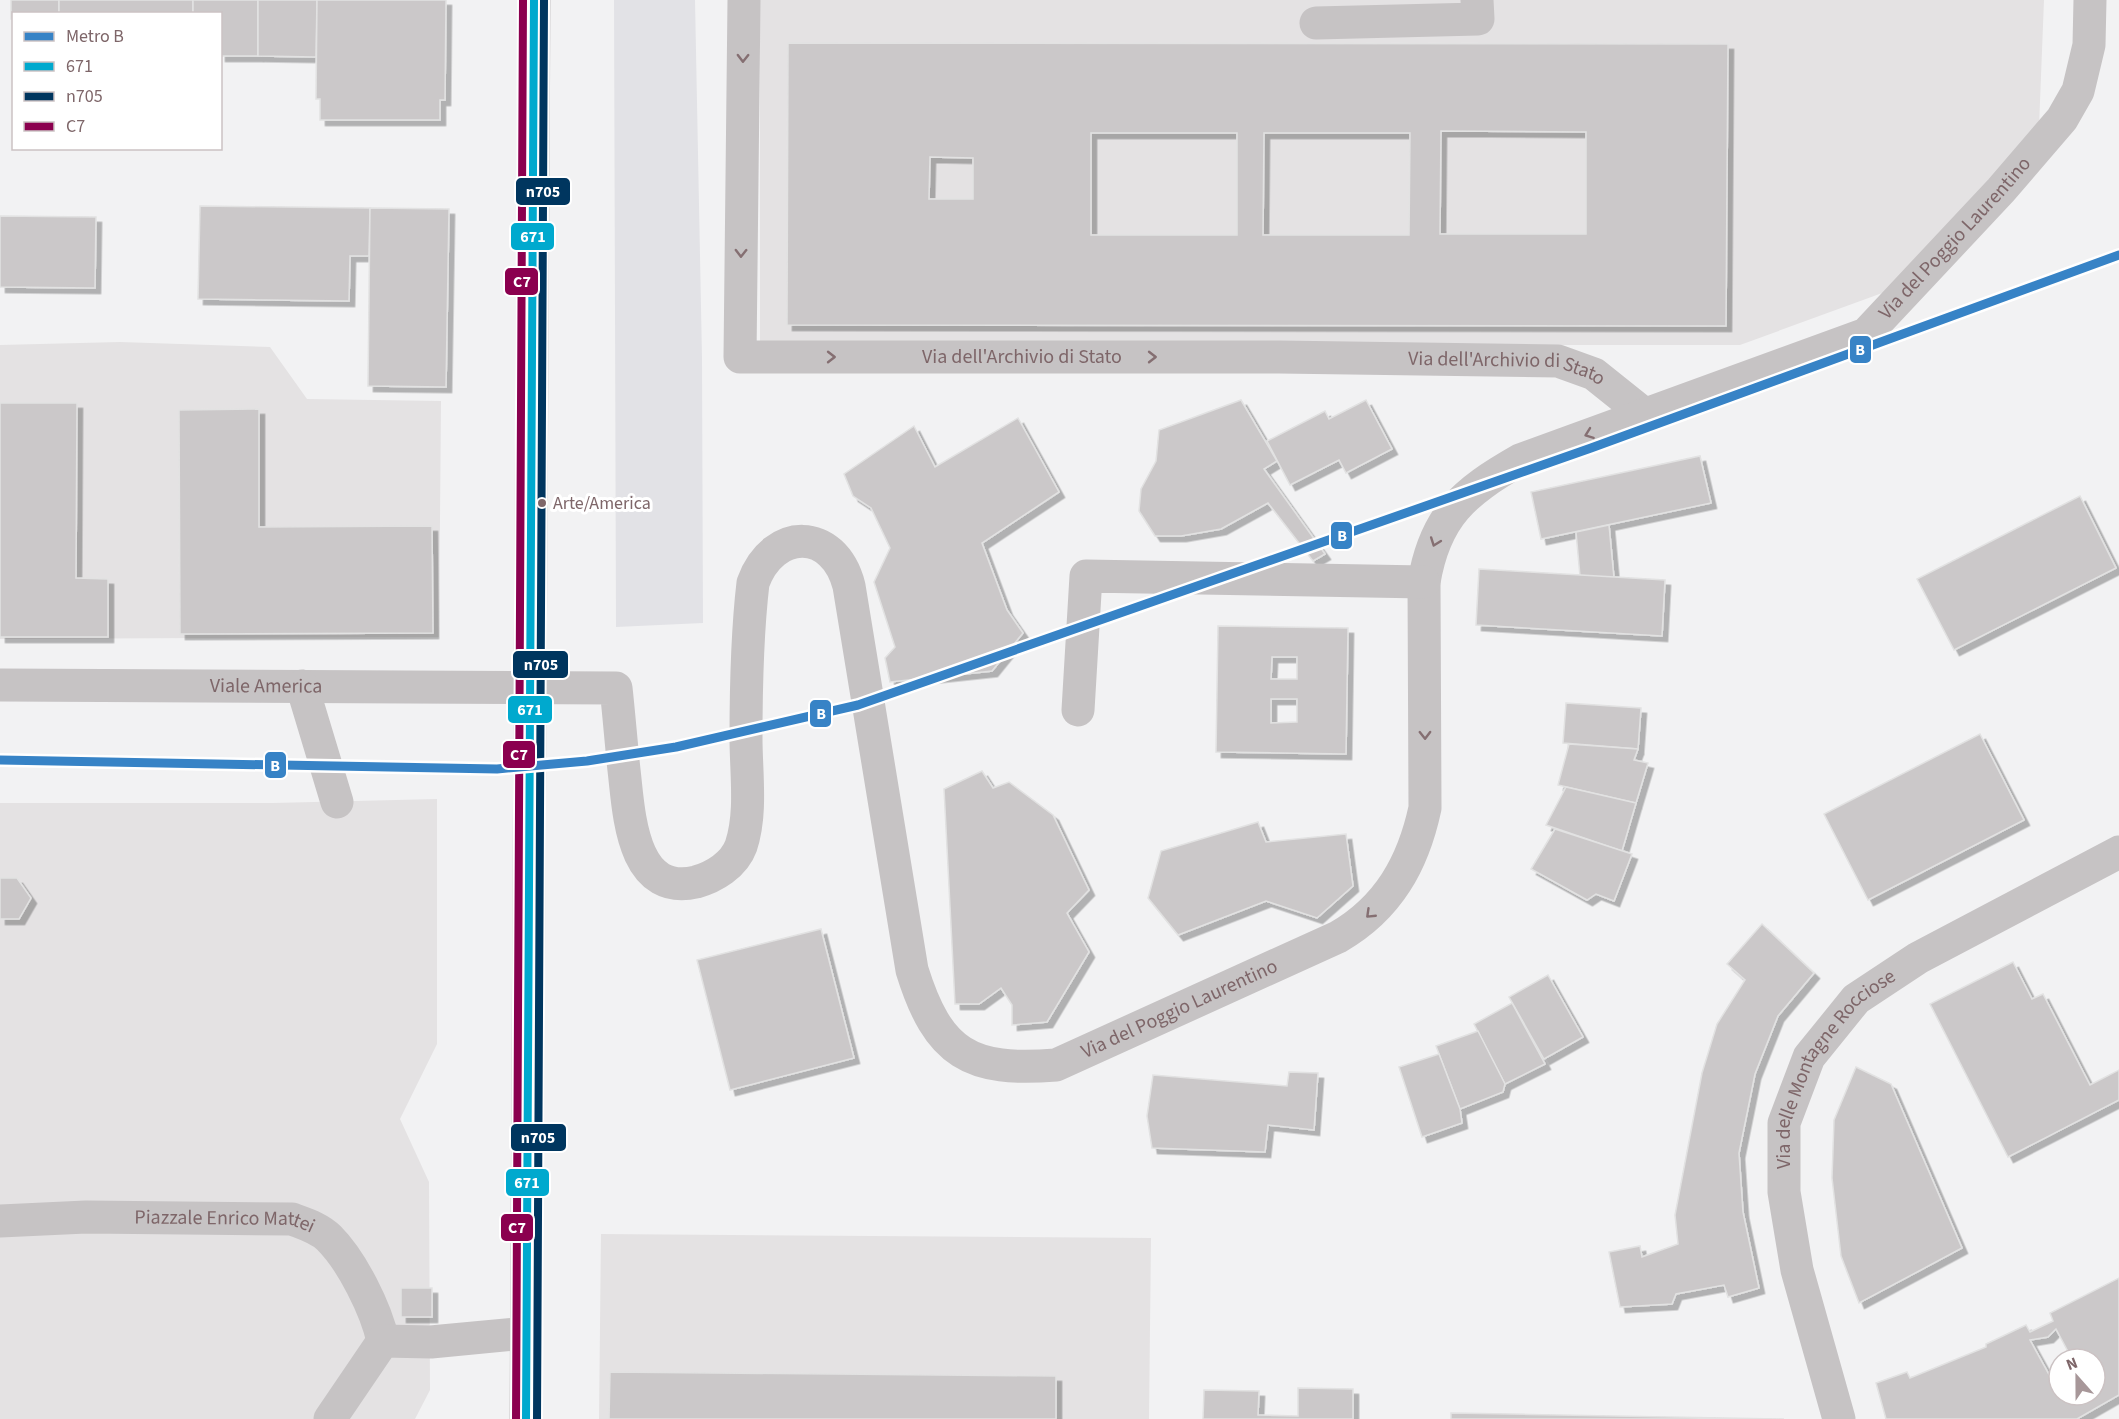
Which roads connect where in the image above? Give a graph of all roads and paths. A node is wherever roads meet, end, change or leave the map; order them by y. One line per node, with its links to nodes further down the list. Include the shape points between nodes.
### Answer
1 (534, 0): 10 (street)
2 (744, 0): 6 (street, Via dell'Archivio di Stato, one-way to 6, via 740,357 1558,361 1594,374)
3 (1477, 0): 5 (street, via 1478,19)
4 (2090, 0): 6 (street, Via del Poggio Laurentino, via 2089,45 2078,91 2062,119 1866,334)
5 (1316, 23)
6 (1644, 414): 7 (street, Via del Poggio Laurentino, one-way to 7, via 1520,460 1467,494 1441,525)
7 (1424, 582): 10 (street, Via del Poggio Laurentino, one-way to 10, via 1425,808 1418,841 1394,888 1370,915 1338,938 1056,1065 1017,1068 984,1064 958,1050 923,1005 912,970 849,586 841,563 824,546 794,541 767,556 753,582 746,691 746,825 740,849 728,866 708,879 684,884 665,879 649,870 637,850 630,824 616,688); 11 (street, via 1086,576)
8 (0, 685): 9 (street, Viale America)
9 (302, 686): 10 (street, Viale America); 12 (street)
10 (532, 688): 15 (street)
11 (1078, 710)
12 (337, 802)
13 (2119, 852): 19 (street, Via delle Montagne Rocciose, via 1918,958 1856,999 1809,1057 1784,1123 1784,1192 1797,1270)
14 (0, 1221): 16 (street, Piazzale Enrico Mattei, via 86,1217 292,1219 322,1232 345,1258 373,1309)
15 (526, 1333): 16 (street, via 431,1342); 18 (street)
16 (382, 1341): 17 (street)
17 (330, 1419)
18 (526, 1419)
19 (1839, 1419)

